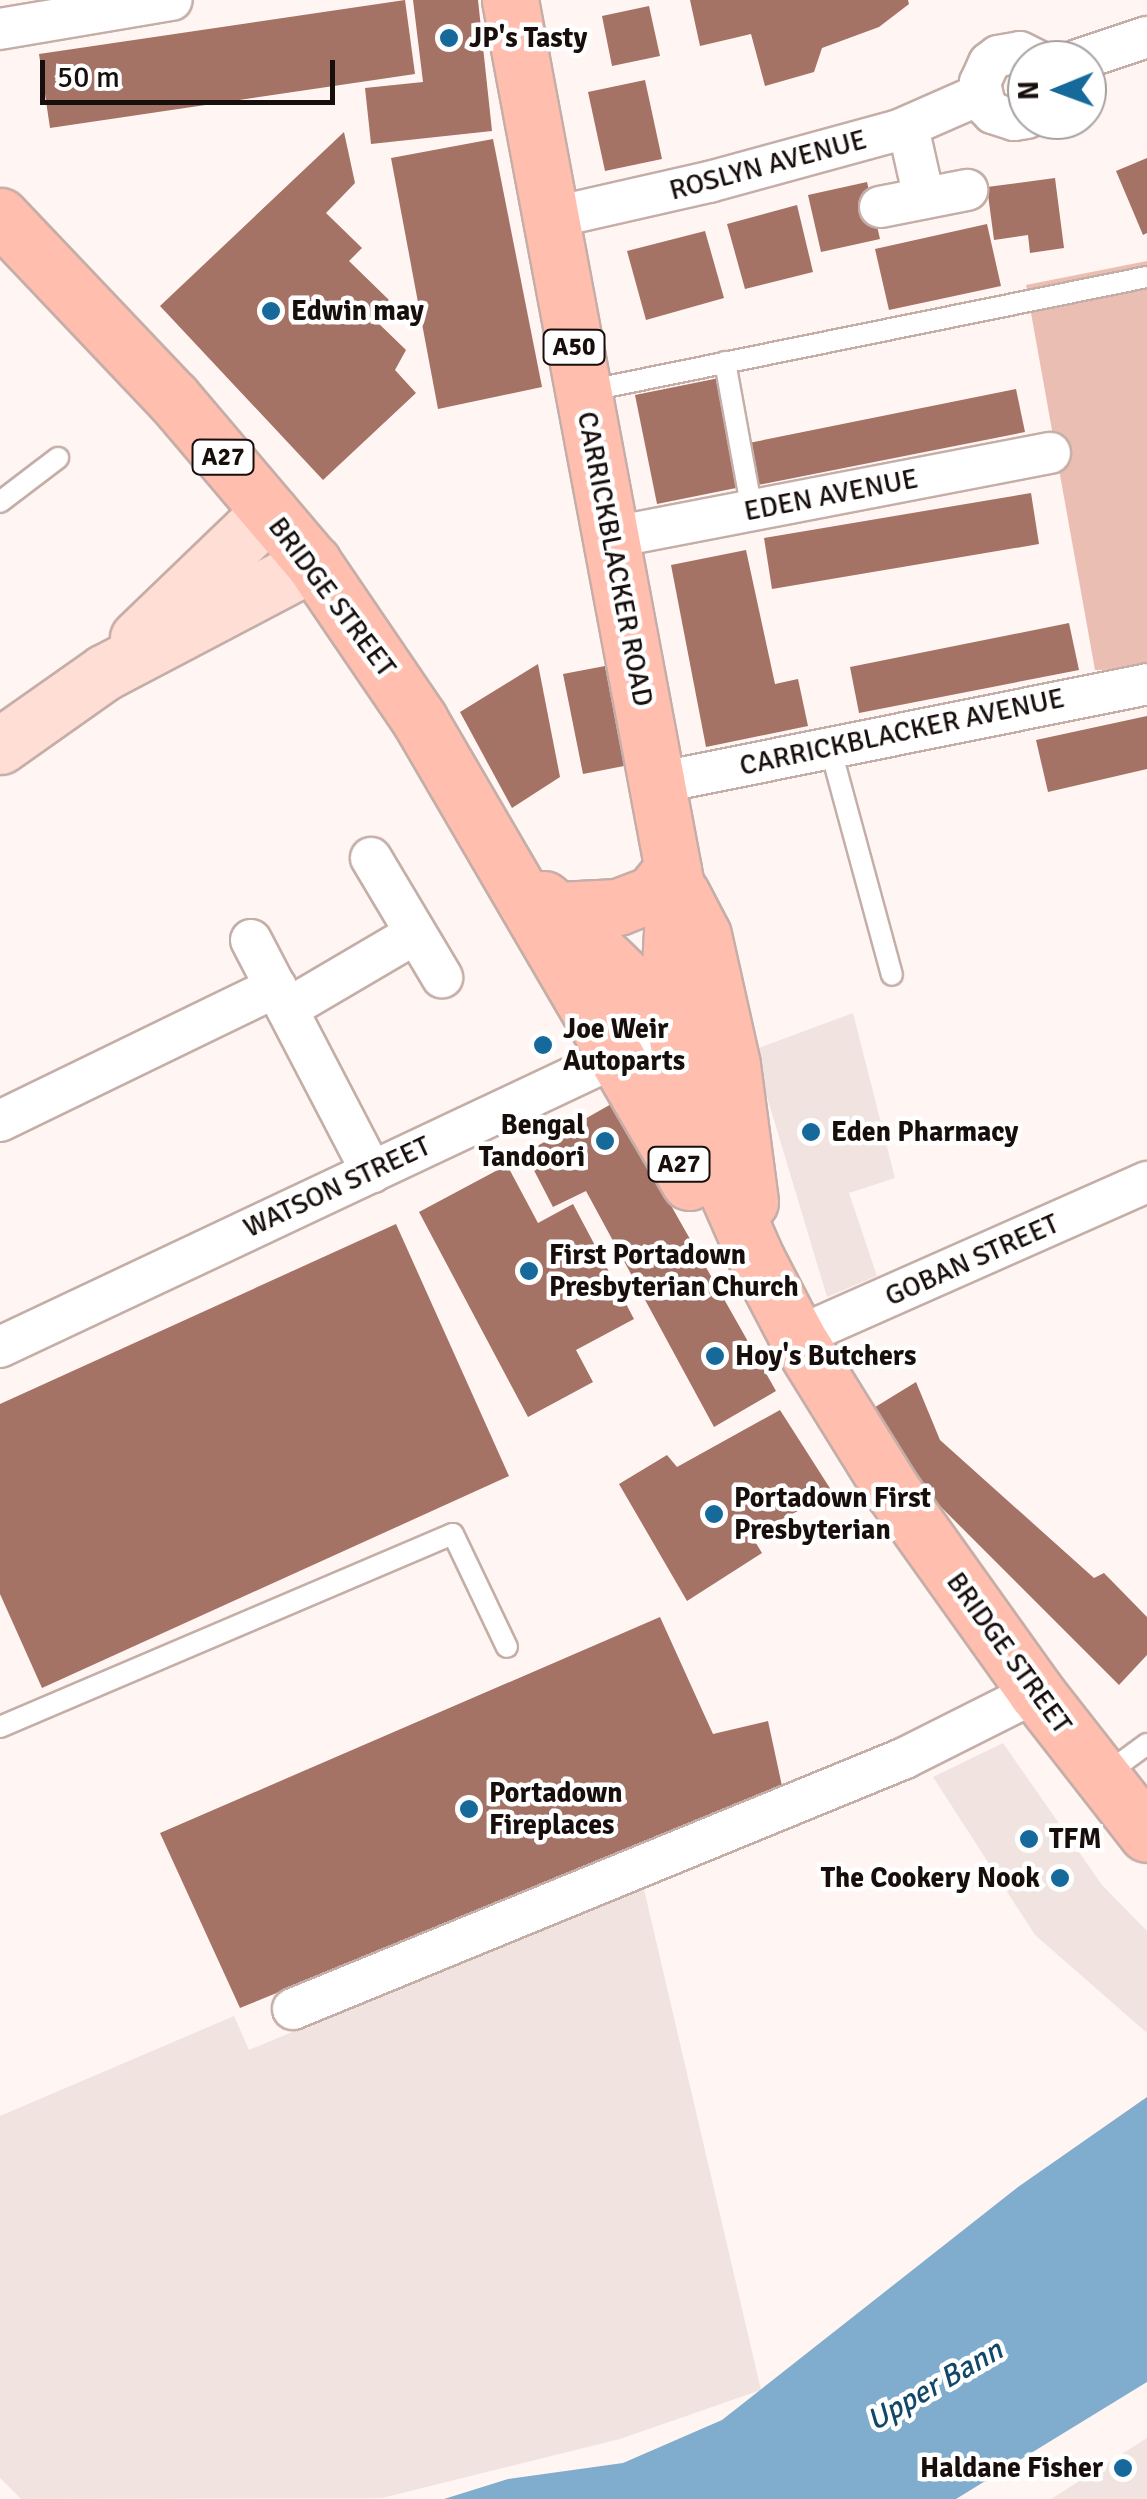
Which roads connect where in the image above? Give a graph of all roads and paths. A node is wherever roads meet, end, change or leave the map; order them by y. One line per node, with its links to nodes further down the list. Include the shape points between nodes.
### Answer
1 (172, 0): 3 (street)
2 (510, 0): 14 (main road, CARRICKBLACKER ROAD / A50)
3 (0, 29)
4 (1147, 36): 5 (street)
5 (1107, 50)
6 (1007, 54): 7 (street, via 983,72)
7 (981, 94): 8 (street); 9 (street, ROSLYN AVENUE)
8 (1007, 119)
9 (908, 127): 11 (street); 14 (street, ROSLYN AVENUE)
10 (967, 190): 11 (street)
11 (924, 198): 12 (street)
12 (880, 208)
13 (0, 216): 22 (main road, BRIDGE STREET / A27, via 173,398)
14 (550, 218): 17 (main road, CARRICKBLACKER ROAD / A50)
15 (1147, 277): 16 (lane)
16 (725, 362): 17 (lane); 21 (lane)
17 (582, 392): 23 (main road, CARRICKBLACKER ROAD / A50)
18 (1050, 453): 21 (street, EDEN AVENUE)
19 (58, 458): 20 (lane)
20 (0, 502)
21 (752, 510): 23 (street, EDEN AVENUE)
22 (268, 512): 24 (main road, BRIDGE STREET / A27); 25 (street)
23 (612, 537): 29 (main road, CARRICKBLACKER ROAD / A50)
24 (313, 563): 25 (street); 31 (main road, BRIDGE STREET / A27, via 419,719)
25 (104, 672): 27 (street)
26 (1147, 684): 28 (street, CARRICKBLACKER AVENUE)
27 (0, 746)
28 (830, 748): 29 (street, CARRICKBLACKER AVENUE); 36 (lane)
29 (658, 782): 32 (main road, CARRICKBLACKER ROAD / A50)
30 (371, 858): 34 (street)
31 (506, 871): 33 (main road, BRIDGE STREET / A27); 40 (main road, BRIDGE STREET / A27)
32 (674, 875): 33 (main road, via 652,894 618,907); 39 (main road, CARRICKBLACKER ROAD / A50, via 670,964); 41 (main road, CARRICKBLACKER ROAD / A50, via 702,936)
33 (558, 910): 39 (main road, BRIDGE STREET / A27)
34 (415, 934): 37 (street); 38 (street)
35 (251, 940): 38 (street)
36 (892, 975)
37 (442, 977)
38 (282, 998): 42 (street); 43 (street)
39 (676, 1030): 40 (street, WATSON STREET); 41 (main road, BRIDGE STREET / A27); 45 (main road, BRIDGE STREET / A27, via 690,1110)
40 (618, 1055): 43 (street, WATSON STREET); 45 (main road, BRIDGE STREET / A27, via 701,1202)
41 (732, 1065): 45 (main road, BRIDGE STREET / A27)
42 (0, 1120)
43 (372, 1172): 47 (street, WATSON STREET)
44 (1147, 1182): 46 (street, GOBAN STREET)
45 (757, 1260): 46 (main road, BRIDGE STREET / A27)
46 (797, 1337): 49 (main road, BRIDGE STREET / A27, via 892,1490)
47 (0, 1347)
48 (507, 1647): 50 (lane, via 453,1534)
49 (1036, 1692): 52 (main road, BRIDGE STREET / A27); 54 (street, via 888,1765)
50 (0, 1728)
51 (1147, 1744): 52 (lane)
52 (1101, 1778): 53 (main road, BRIDGE STREET / A27)
53 (1147, 1834)
54 (293, 2010)

